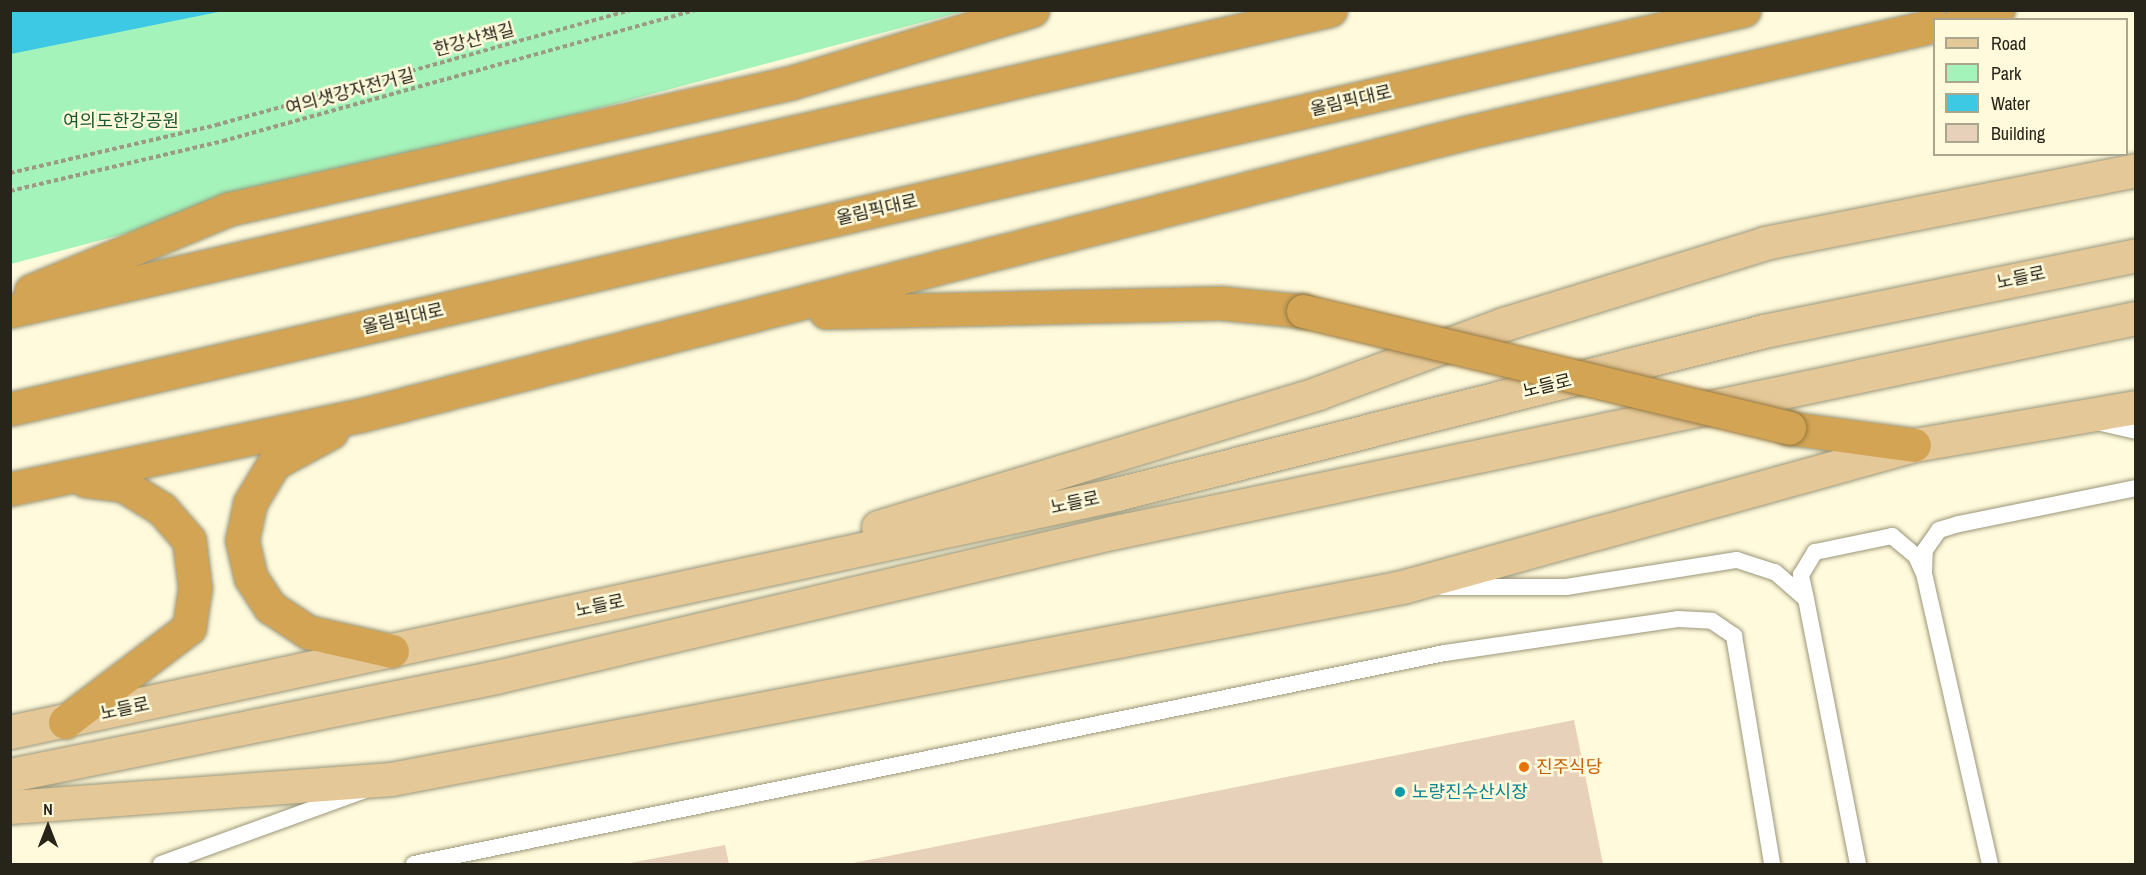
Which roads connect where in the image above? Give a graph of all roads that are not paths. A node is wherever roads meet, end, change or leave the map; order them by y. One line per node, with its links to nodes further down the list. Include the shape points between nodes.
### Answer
1 (1032, 10): 11 (highway, via 790,83 229,209)
2 (1330, 10): 12 (highway)
3 (1744, 10): 16 (highway, 올림픽대로)
4 (1998, 10): 5 (highway)
5 (1968, 18)
6 (1933, 26): 13 (highway, via 1465,133)
7 (2122, 156): 9 (main road)
8 (2136, 170): 9 (main road)
9 (2067, 183): 25 (main road, via 1765,243 1504,324 1318,393)
10 (2136, 255): 25 (main road, 노들로, via 1764,331 1117,494)
11 (10, 299)
12 (10, 311)
13 (770, 314): 17 (highway); 20 (highway, bridge, via 1221,303 1303,311 1789,428)
14 (2136, 318): 31 (main road, 노들로, via 1111,533 496,677)
15 (2136, 407): 18 (main road)
16 (10, 409)
17 (362, 415): 21 (highway); 28 (highway, via 274,463 250,503 242,540 251,578 270,607 308,633)
18 (2073, 417): 19 (lane); 20 (main road)
19 (2136, 431)
20 (1914, 445): 26 (main road)
21 (66, 478): 23 (highway); 29 (highway, via 123,485 162,509 189,540 195,588 189,628)
22 (2136, 488): 24 (lane, via 1939,530 1925,550)
23 (10, 489)
24 (1924, 573): 27 (lane, via 1916,556 1892,536 1815,552 1801,575); 38 (lane)
25 (687, 587): 28 (main road, 노들로)
26 (1402, 587): 27 (lane, via 1566,587 1737,560 1775,572); 32 (main road)
27 (1806, 599): 37 (lane)
28 (392, 651): 29 (main road, 노들로)
29 (65, 722): 30 (main road, 노들로)
30 (10, 732)
31 (10, 775)
32 (391, 779): 33 (main road); 34 (lane)
33 (10, 807)
34 (161, 864)
35 (414, 864): 36 (lane, via 1445,654 1678,619 1712,621 1734,636)
36 (1772, 864)
37 (1858, 864)
38 (1990, 864)

